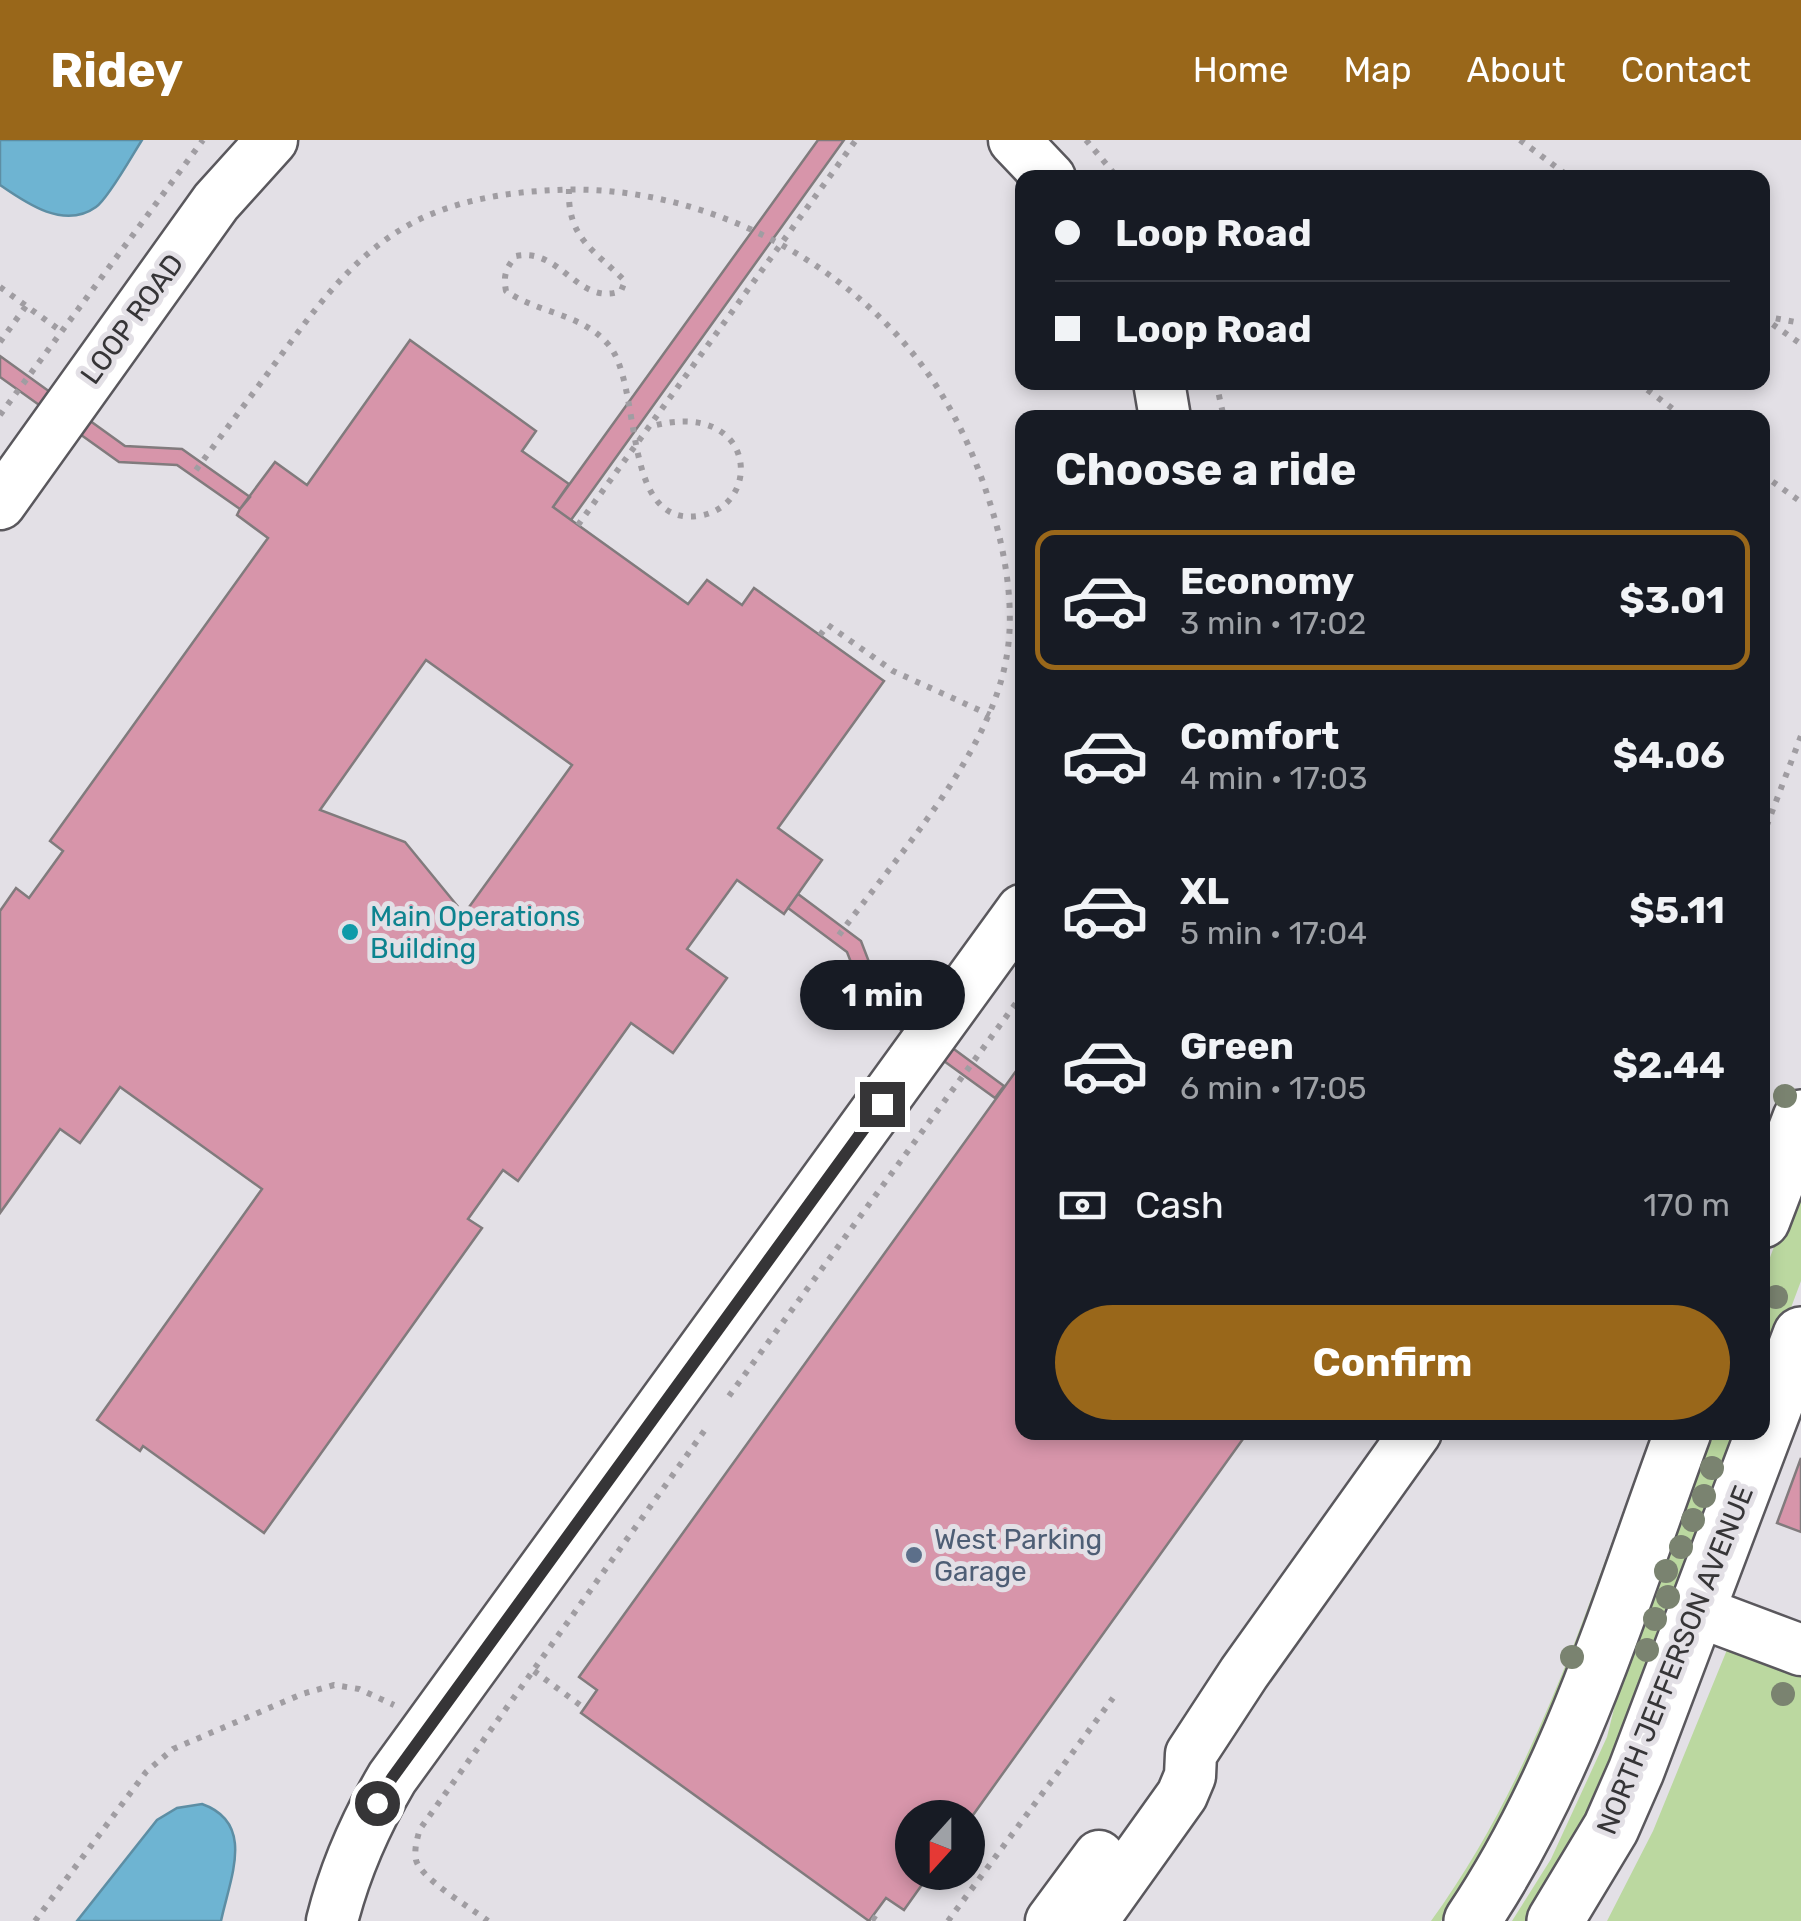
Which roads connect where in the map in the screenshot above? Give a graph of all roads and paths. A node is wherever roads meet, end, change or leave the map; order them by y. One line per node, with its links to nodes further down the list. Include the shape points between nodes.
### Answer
1 (203, 140): 17 (path)
2 (272, 140): 28 (lane, LOOP ROAD, via 216,202)
3 (856, 140): 11 (path)
4 (1014, 140): 7 (lane)
5 (1086, 140): 8 (path)
6 (1520, 140): 9 (path)
7 (1042, 170)
8 (1111, 170)
9 (1561, 170)
10 (568, 189): 11 (path, via 648,196 733,222); 24 (path, via 574,227 624,281 621,291 589,288 530,253 507,266 506,291 568,316 608,343 620,363); 25 (path, via 457,204 378,244 346,271)
11 (780, 245): 23 (path); 31 (path, via 836,282 899,339 967,440 996,520 1009,612 1007,658)
12 (0, 287): 13 (path)
13 (26, 306): 17 (path); 18 (path)
14 (1770, 317): 16 (path)
15 (1770, 322): 19 (path)
16 (1801, 323)
17 (61, 331): 22 (path)
18 (0, 342)
19 (1801, 344)
20 (1647, 390): 21 (path)
21 (1674, 410)
22 (0, 416)
23 (650, 427): 24 (path); 24 (path, via 697,420 720,428 741,461 740,484 726,504 693,517 672,512 646,484)
24 (636, 445): 29 (path)
25 (196, 470)
26 (1770, 480): 27 (path)
27 (1801, 502)
28 (0, 504)
29 (578, 526)
30 (820, 635): 31 (path, via 828,625 893,672)
31 (990, 715): 34 (path, via 974,750)
32 (1801, 736): 33 (path)
33 (1770, 817)
34 (838, 935)
35 (1014, 938): 54 (lane, via 392,1778 362,1828)
36 (1015, 1005): 40 (path)
37 (1801, 1118): 38 (main road)
38 (1770, 1199)
39 (1795, 1367): 42 (main road, NORTH JEFFERSON AVENUE)
40 (729, 1396)
41 (706, 1427): 48 (path)
42 (1770, 1430)
43 (1410, 1440): 52 (lane)
44 (1680, 1440): 59 (main road, via 1577,1723 1525,1834)
45 (1766, 1440): 46 (main road, NORTH JEFFERSON AVENUE)
46 (1698, 1611): 47 (lane); 60 (main road, NORTH JEFFERSON AVENUE, via 1610,1828)
47 (1801, 1650)
48 (534, 1670): 50 (path); 55 (path, via 420,1829 415,1846 417,1864 430,1879)
49 (1112, 1698): 56 (path)
50 (584, 1708)
51 (408, 1713): 53 (path, via 359,1689 334,1685 173,1749 146,1772)
52 (1191, 1754): 57 (lane, via 1167,1764); 58 (lane, via 1182,1795)
53 (34, 1921)
54 (332, 1921)
55 (488, 1921)
56 (948, 1921)
57 (1051, 1921)
58 (1092, 1921)
59 (1472, 1921)
60 (1555, 1921)

